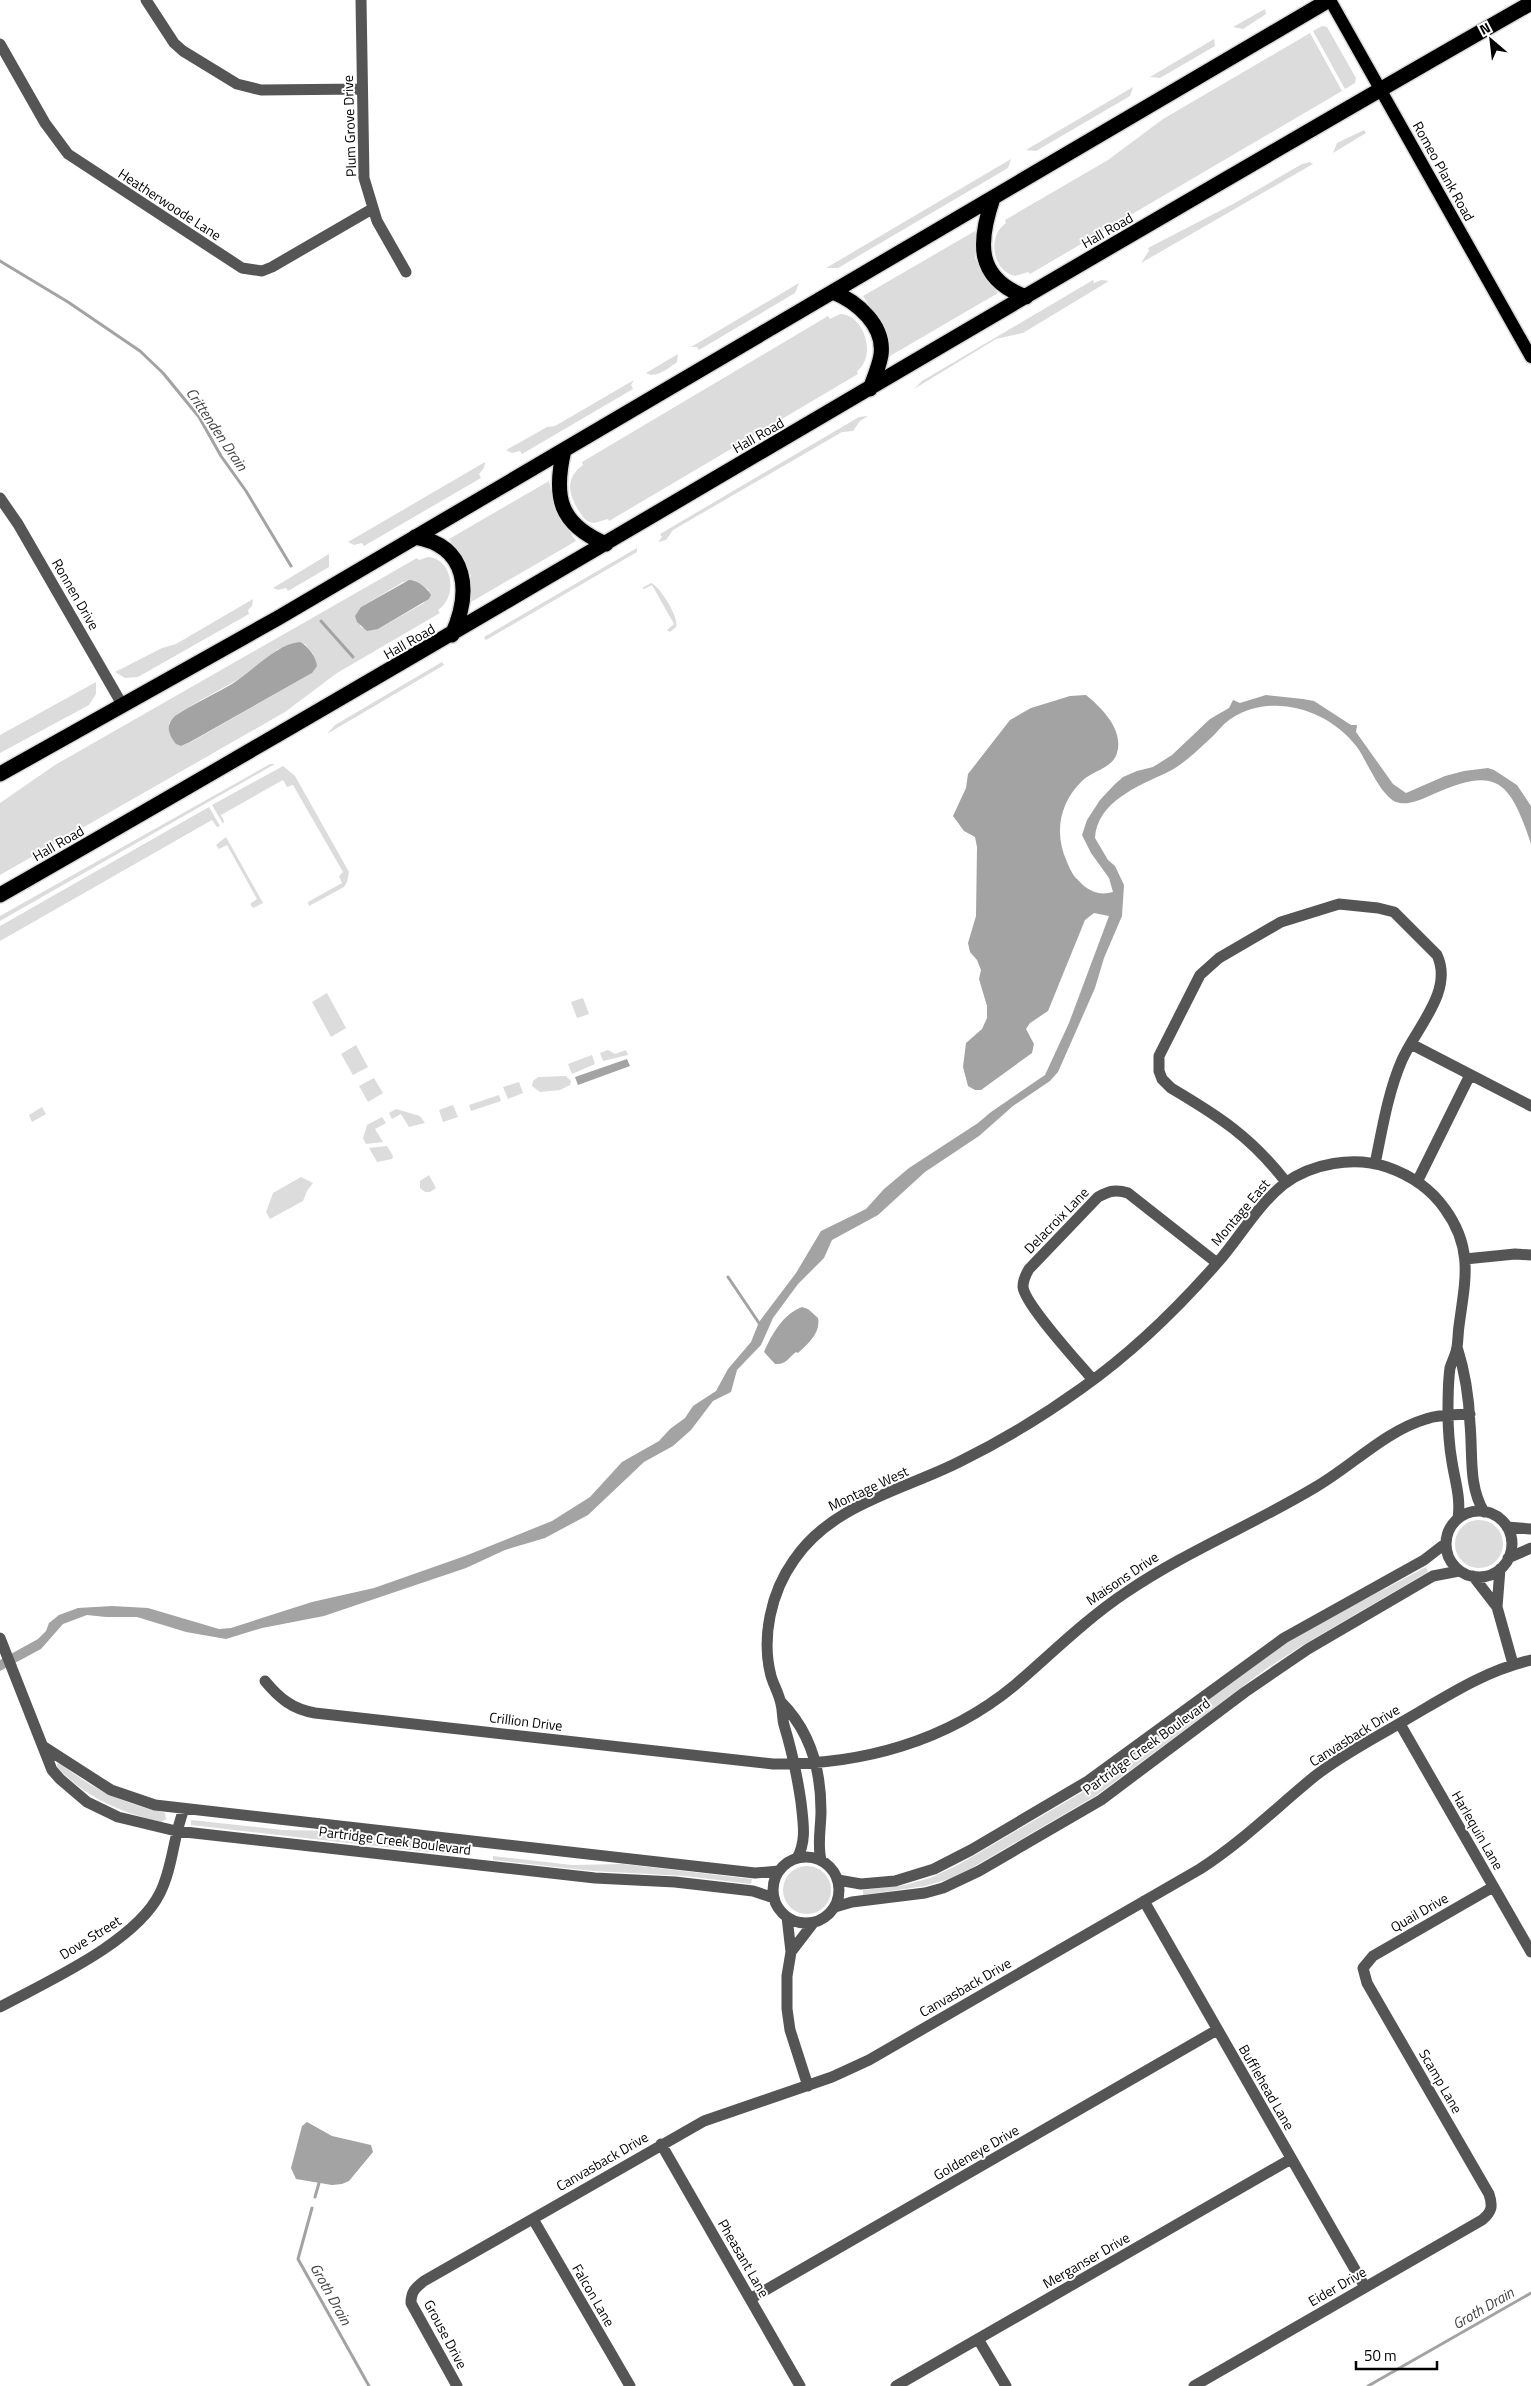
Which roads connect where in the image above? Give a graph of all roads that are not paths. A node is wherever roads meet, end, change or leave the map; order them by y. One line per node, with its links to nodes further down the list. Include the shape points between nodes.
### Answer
1 (146, 0): 6 (street, via 174,43 237,84 261,90)
2 (361, 0): 6 (street, Plum Grove Drive)
3 (1329, 0): 7 (main road, Romeo Plank Road); 8 (highway)
4 (1531, 3): 7 (highway, Hall Road)
5 (0, 44): 9 (street, Heatherwoode Lane, via 68,154 242,268 272,268)
6 (362, 89): 9 (street, Plum Grove Drive, via 363,165)
7 (1380, 89): 12 (highway, Hall Road); 13 (main road, Romeo Plank Road)
8 (993, 198): 11 (highway); 12 (highway, via 983,231 984,256 1001,284)
9 (372, 209): 10 (street, Plum Grove Drive)
10 (406, 272)
11 (833, 292): 14 (highway, via 862,309 879,336 881,355); 15 (highway)
12 (1026, 297): 14 (highway, Hall Road)
13 (1531, 357)
14 (870, 388): 19 (highway, Hall Road)
15 (564, 450): 18 (highway); 19 (highway, via 558,479 561,502 575,526)
16 (0, 498): 17 (street, Ronnen Drive)
17 (5, 516): 21 (street, Ronnen Drive)
18 (415, 537): 20 (highway, via 428,539 445,549 462,575 462,609); 21 (highway)
19 (606, 544): 20 (highway, Hall Road)
20 (452, 634): 23 (highway, Hall Road)
21 (123, 706): 22 (highway)
22 (0, 774)
23 (0, 895)
24 (1411, 1044): 25 (street); 27 (street, via 1402,1060); 28 (street, via 1438,993 1443,974 1437,955 1394,912 1339,904 1281,922 1219,958 1200,975 1158,1056 1159,1072 1171,1088 1239,1131 1271,1162)
25 (1470, 1075): 26 (street); 29 (street)
26 (1531, 1106)
27 (1375, 1164): 28 (street, Montage East, via 1332,1164); 29 (street, Montage East)
28 (1286, 1182): 32 (street, Montage East, via 1262,1205)
29 (1417, 1182): 31 (street, Montage East, via 1449,1214)
30 (1531, 1255): 31 (street)
31 (1465, 1259): 33 (street, Montage East, via 1466,1282)
32 (1217, 1263): 34 (street, Montage East, via 1155,1328); 34 (street, Delacroix Lane, via 1128,1192 1118,1190 1098,1197 1029,1269 1023,1287 1031,1304)
33 (1457, 1347): 35 (street, Montage East); 36 (street, Montage East, via 1450,1369)
34 (1093, 1380): 52 (street, Montage West, via 1015,1432 938,1472 844,1513 810,1539 786,1573 769,1622 770,1674)
35 (1470, 1414): 36 (street, Maisons Drive); 37 (street, Montage East, via 1473,1484)
36 (1448, 1415): 38 (street, Montage East, via 1451,1456 1460,1501); 56 (street, Maisons Drive, via 1406,1427 1315,1488 1164,1567 1075,1630 1014,1685 965,1719 934,1735 891,1750)
37 (1484, 1512): 38 (street, via 1470,1512); 39 (street, via 1497,1517)
38 (1458, 1518): 41 (street, via 1449,1529)
39 (1507, 1527): 40 (street); 43 (street, via 1511,1539)
40 (1531, 1529)
41 (1446, 1543): 45 (street, via 1449,1558); 62 (street, Partridge Creek Boulevard, via 1424,1560 1284,1638 1088,1781 965,1854 934,1869 895,1881 861,1884)
42 (1531, 1548): 43 (street)
43 (1508, 1558): 44 (street)
44 (1500, 1569): 46 (street, via 1488,1575); 47 (street)
45 (1459, 1571): 46 (street); 66 (street, Partridge Creek Boulevard, via 1433,1576 1302,1653 1101,1800 973,1874 925,1893)
46 (1473, 1576): 47 (street)
47 (1497, 1607): 50 (street)
48 (1, 1640): 54 (street, Partridge Creek Boulevard)
49 (1531, 1660): 50 (street, Canvasback Drive)
50 (1513, 1664): 53 (street, Canvasback Drive, via 1482,1676)
51 (264, 1681): 55 (street, Crillion Drive, via 288,1703 315,1713)
52 (781, 1702): 55 (street, Montage West, via 783,1722); 56 (street, Montage West, via 805,1732)
53 (1400, 1724): 63 (street, Harlequin Lane); 65 (street, Canvasback Drive, via 1328,1767 1217,1859)
54 (44, 1747): 57 (street, Partridge Creek Boulevard, via 111,1790 140,1801); 58 (street, Partridge Creek Boulevard, via 52,1770 87,1802 118,1817)
55 (796, 1764): 56 (street, Maisons Drive); 59 (street, Montage West, via 804,1829)
56 (815, 1764): 60 (street, Montage West, via 820,1794)
57 (184, 1809): 58 (street, Dove Street); 61 (street, Partridge Creek Boulevard, via 754,1873)
58 (176, 1831): 64 (street, Partridge Creek Boulevard, via 595,1878 675,1882 743,1890); 72 (street, Dove Street, via 165,1883 153,1906 137,1924 108,1947)
59 (797, 1858): 60 (street); 61 (street)
60 (821, 1860): 62 (street, via 832,1868)
61 (779, 1871): 64 (street, via 774,1884)
62 (838, 1880): 66 (street, via 840,1889)
63 (1493, 1887): 70 (street, Harlequin Lane); 71 (street, Quail Drive, via 1373,1956)
64 (774, 1898): 67 (street)
65 (1144, 1901): 73 (street, Bufflehead Lane); 74 (street, Canvasback Drive, via 869,2060)
66 (835, 1907): 68 (street)
67 (787, 1917): 68 (street, via 800,1923); 69 (street)
68 (814, 1922): 69 (street)
69 (791, 1952): 74 (street, via 787,2010)
70 (1531, 1952)
71 (1363, 1968): 77 (street, Scamp Lane, via 1367,1983 1489,2194)
72 (0, 2007)
73 (1218, 2030): 76 (street, Bufflehead Lane); 81 (street, Goldeneye Drive)
74 (808, 2086): 75 (street, Canvasback Drive, via 722,2114)
75 (661, 2144): 78 (street, Canvasback Drive); 81 (street, Pheasant Lane)
76 (1291, 2159): 79 (street, Bufflehead Lane); 82 (street, Merganser Drive)
77 (1492, 2209): 79 (street, Eider Drive, via 1482,2220)
78 (533, 2219): 80 (street, Canvasback Drive, via 424,2281); 84 (street, Falcon Lane)
79 (1365, 2287): 88 (street, Eider Drive)
80 (411, 2295): 83 (street, Grouse Drive, via 414,2312)
81 (750, 2299): 85 (street, Pheasant Lane)
82 (978, 2339): 86 (street, Merganser Drive); 87 (street)
83 (457, 2386)
84 (630, 2386)
85 (800, 2386)
86 (896, 2386)
87 (1006, 2386)
88 (1194, 2386)

